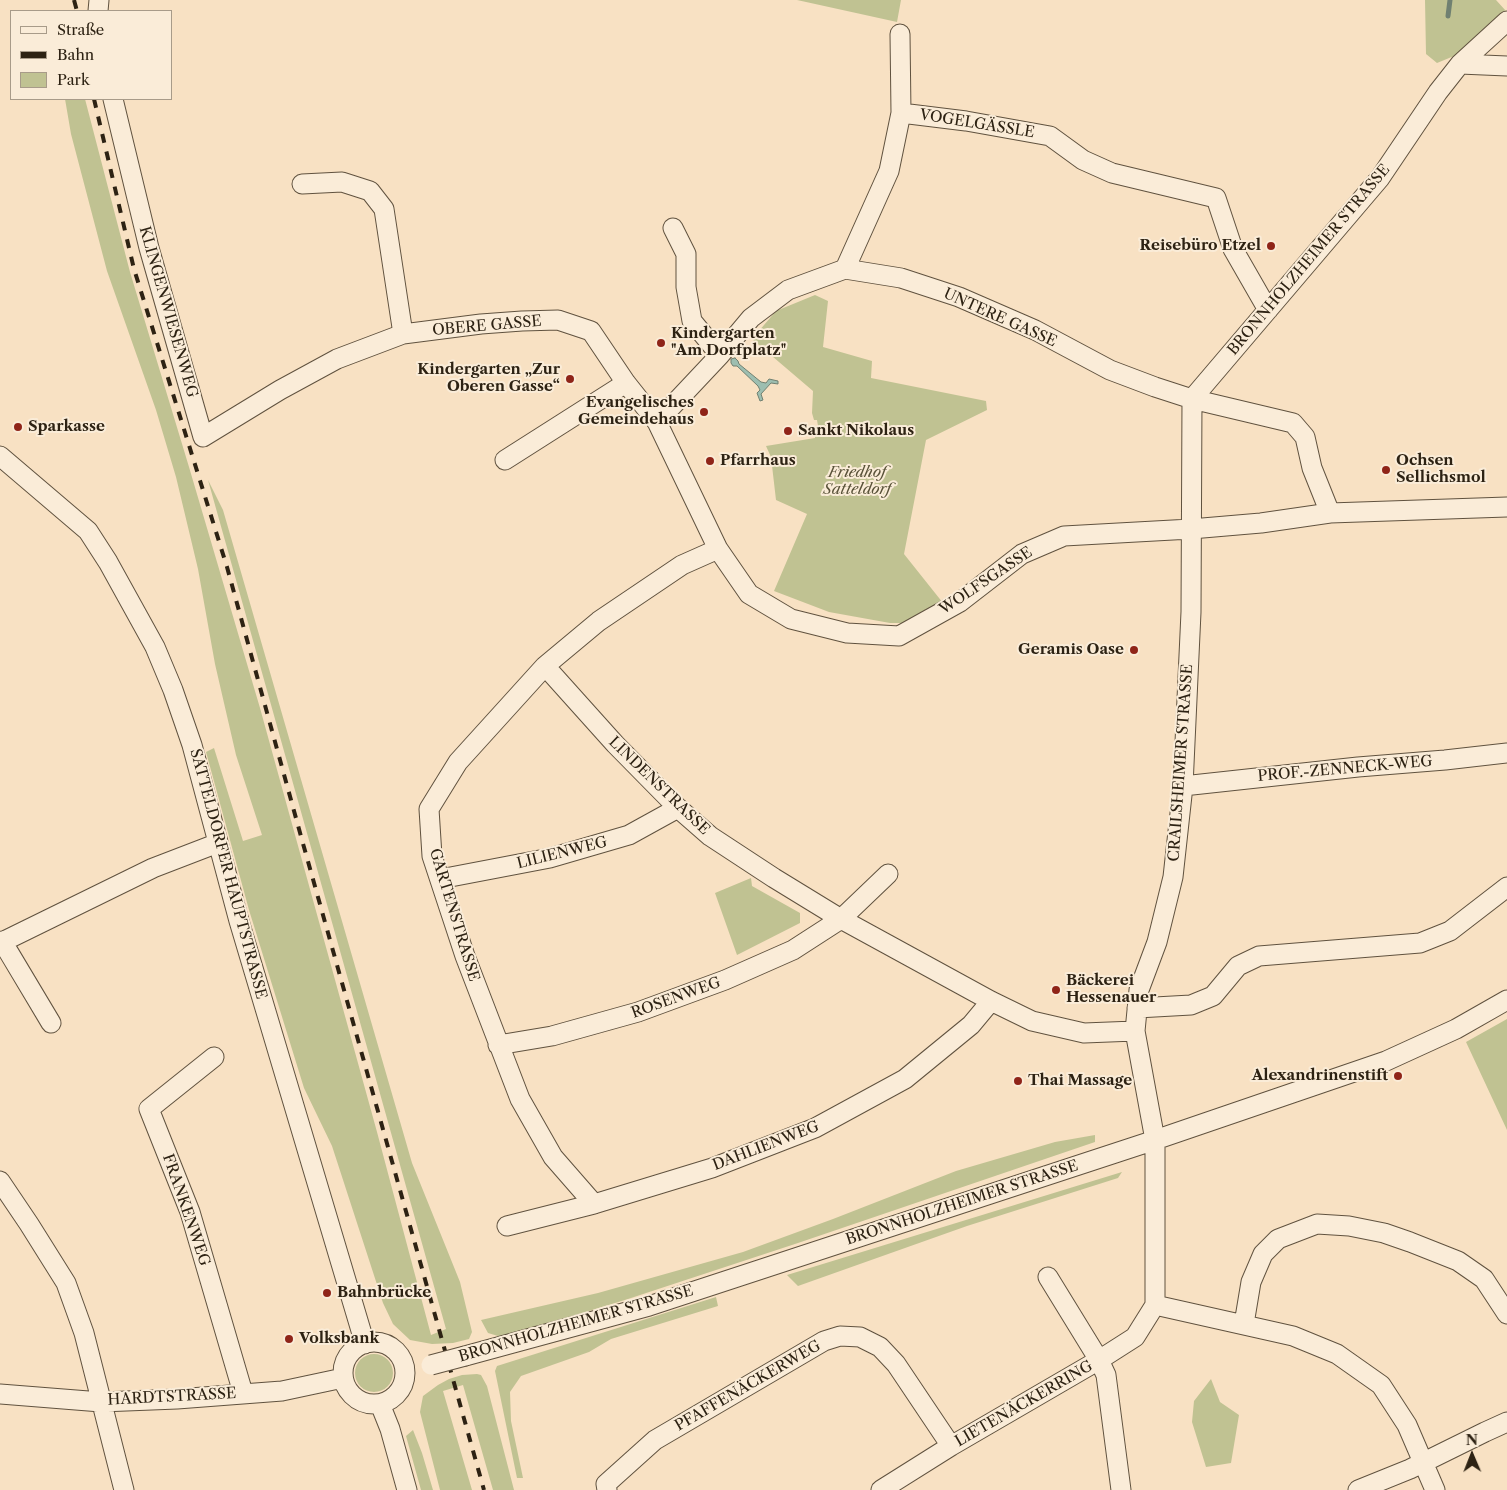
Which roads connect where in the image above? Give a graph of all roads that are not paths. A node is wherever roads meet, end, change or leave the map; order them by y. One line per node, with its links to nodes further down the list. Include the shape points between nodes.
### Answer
1 (1507, 21): 3 (street, BRONNHOLZHEIMER STRASSE)
2 (900, 34): 6 (street)
3 (1460, 64): 4 (street); 10 (street, BRONNHOLZHEIMER STRASSE, via 1380,178)
4 (1507, 66)
5 (113, 100): 14 (street, KLINGENWIESENWEG, via 149,248 203,437)
6 (901, 112): 9 (street, via 889,171); 10 (street, VOGELGÄSSLE, via 1050,136 1083,160 1112,173 1216,198 1233,249)
7 (302, 184): 11 (street, via 342,182 370,191 384,209)
8 (673, 228): 12 (street, via 686,254 686,287 692,321)
9 (844, 269): 12 (street, UNTERE GASSE, via 788,290 751,318); 15 (street, UNTERE GASSE, via 901,278 959,297 1035,330 1110,370)
10 (1268, 310): 15 (street, BRONNHOLZHEIMER STRASSE)
11 (403, 334): 13 (street, OBERE GASSE, via 480,324 558,320 591,331); 14 (street, OBERE GASSE, via 337,359)
12 (720, 355): 16 (street, UNTERE GASSE)
13 (626, 383): 16 (street, OBERE GASSE); 18 (street)
14 (280, 390)
15 (1192, 399): 20 (street, UNTERE GASSE, via 1293,423 1304,437); 21 (street)
16 (657, 422): 22 (street, WOLFSGASSE)
17 (0, 456): 27 (street, SATTELDORFER HAUPTSTRASSE, via 88,531 108,562 154,647 173,690 192,744)
18 (505, 460)
19 (1507, 507): 20 (street, WOLFSGASSE)
20 (1330, 513): 21 (street, WOLFSGASSE)
21 (1191, 529): 22 (street, WOLFSGASSE, via 1064,536 1022,554 960,602 899,636 847,633 791,618 749,594); 25 (street, CRAILSHEIMER STRASSE, via 1191,612)
22 (718, 549): 23 (street, GARTENSTRASSE, via 682,566 599,621)
23 (545, 666): 26 (street, LINDENSTRASSE, via 614,744); 29 (street, GARTENSTRASSE, via 458,762 429,809 432,856)
24 (1507, 753): 25 (street, PROF.-ZENNECK-WEG)
25 (1183, 786): 35 (street, CRAILSHEIMER STRASSE, via 1173,877 1157,942 1139,990)
26 (678, 808): 29 (street, LILIENWEG, via 630,835 550,858); 31 (street, LINDENSTRASSE, via 710,836)
27 (218, 843): 32 (street, via 153,868); 48 (street, SATTELDORFER HAUPTSTRASSE)
28 (888, 874): 31 (street)
29 (440, 879): 38 (street, GARTENSTRASSE)
30 (1507, 887): 35 (street, via 1450,931 1420,942 1259,956 1238,966 1213,996 1191,1005)
31 (841, 919): 34 (street, LINDENSTRASSE); 38 (street, ROSENWEG, via 792,950 725,980 638,1012 552,1036)
32 (1, 942): 36 (street)
33 (1507, 1000): 40 (street, BRONNHOLZHEIMER STRASSE, via 1456,1029 1386,1062)
34 (991, 1001): 37 (street, LINDENSTRASSE, via 1032,1021 1084,1033); 42 (street, DAHLIENWEG, via 971,1025 905,1078 815,1128 712,1168)
35 (1137, 1008): 37 (street, CRAILSHEIMER STRASSE)
36 (50, 1022)
37 (1135, 1031): 40 (street, CRAILSHEIMER STRASSE)
38 (498, 1045): 42 (street, GARTENSTRASSE, via 520,1099 553,1157)
39 (214, 1057): 52 (street, FRANKENWEG, via 149,1109 190,1212)
40 (1155, 1140): 45 (street); 50 (street, BRONNHOLZHEIMER STRASSE, bridge, via 649,1306 431,1365)
41 (0, 1181): 54 (street, via 66,1283 84,1333)
42 (594, 1204): 43 (street, DAHLIENWEG)
43 (507, 1226)
44 (1048, 1277): 49 (street)
45 (1155, 1305): 47 (street); 49 (street, LIETENÄCKERRING, via 1135,1337)
46 (1507, 1314): 47 (street, via 1484,1279 1458,1262 1384,1233 1317,1224 1278,1239 1263,1254 1251,1282)
47 (1244, 1324): 58 (street, via 1293,1336 1337,1354 1380,1385 1407,1424)
48 (365, 1344): 50 (street, via 375,1342 393,1349); 51 (street, via 350,1354 345,1362)
49 (1099, 1360): 57 (street, LIETENÄCKERRING); 63 (street, via 1106,1375)
50 (404, 1369): 55 (street, via 405,1376 397,1394)
51 (343, 1378): 52 (street, HARDTSTRASSE, via 282,1391); 55 (street, via 353,1397 361,1402)
52 (243, 1393): 54 (street, HARDTSTRASSE)
53 (0, 1394): 54 (street, HARDTSTRASSE)
54 (101, 1402): 59 (street)
55 (380, 1404): 60 (street)
56 (1507, 1422): 58 (street)
57 (951, 1446): 61 (street, PFAFFENÄCKERWEG, via 896,1364 880,1348 860,1338 840,1336 824,1341 655,1440 606,1484); 62 (street, LIETENÄCKERRING)
58 (1423, 1461): 64 (street); 65 (street)
59 (124, 1490)
60 (407, 1490)
61 (607, 1490)
62 (881, 1490)
63 (1121, 1490)
64 (1358, 1490)
65 (1435, 1490)

